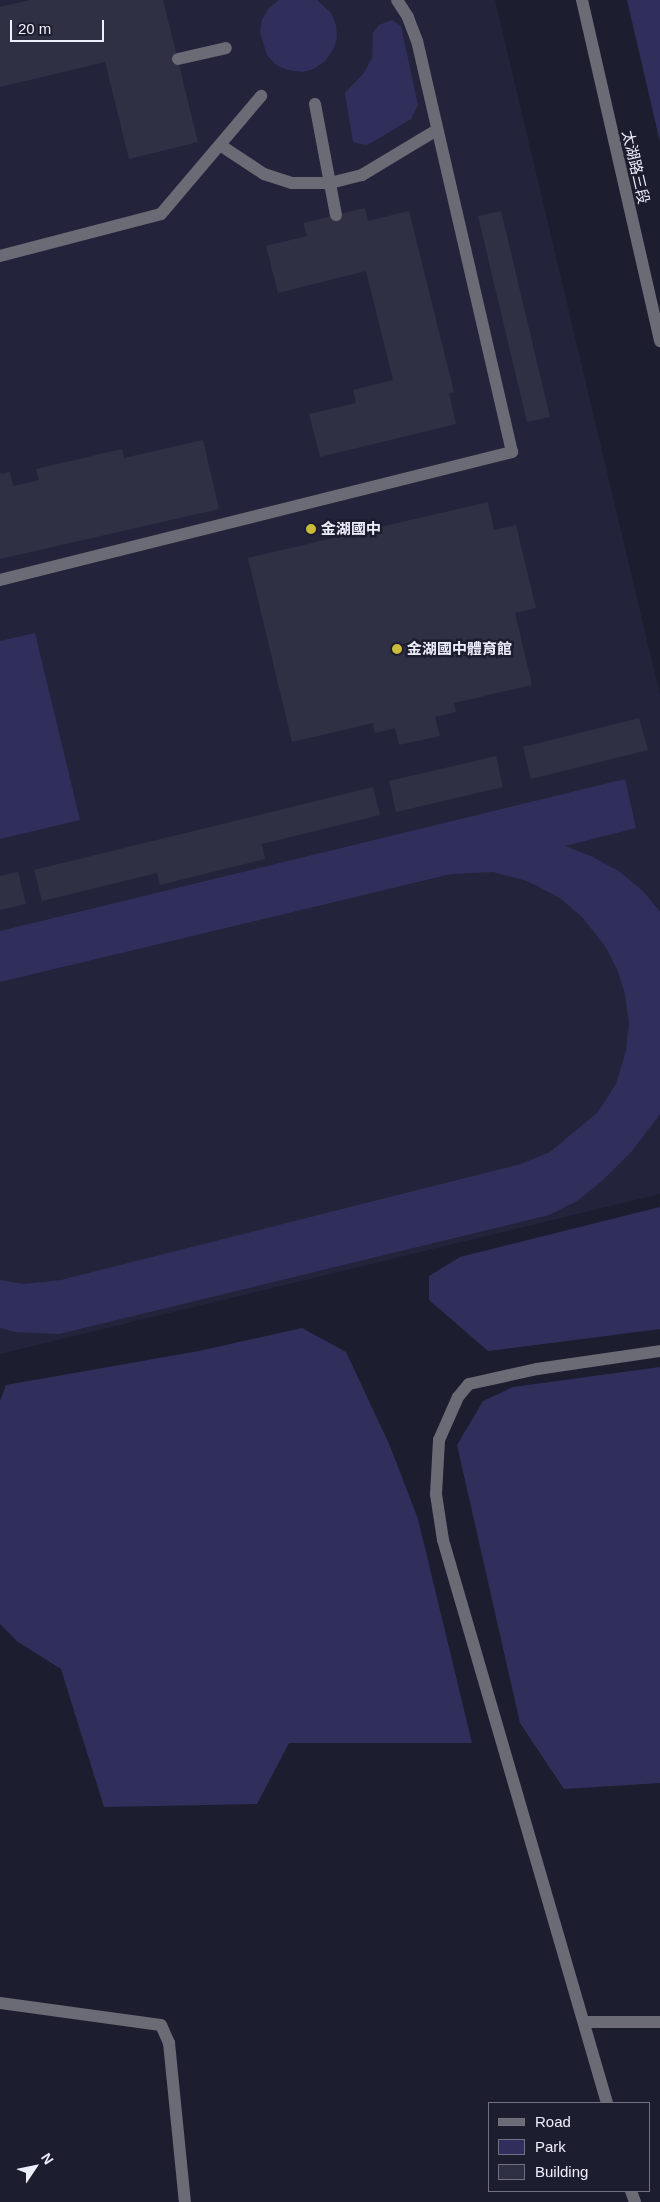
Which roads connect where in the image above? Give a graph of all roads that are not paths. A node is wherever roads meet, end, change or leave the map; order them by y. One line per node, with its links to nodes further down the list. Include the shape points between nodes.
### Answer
1 (397, 0): 7 (street, via 417,41)
2 (582, 0): 12 (street, 太湖路三段)
3 (226, 48): 4 (street)
4 (178, 59)
5 (261, 96): 8 (street)
6 (315, 104): 9 (street)
7 (437, 130): 9 (street, via 362,175); 13 (street, via 512,452)
8 (220, 145): 9 (street, via 264,174 292,184); 11 (street, via 162,214)
9 (330, 183): 10 (street)
10 (336, 215)
11 (0, 256)
12 (660, 340)
13 (0, 580)
14 (660, 1351): 16 (street, via 537,1369 470,1384 458,1397 439,1440 436,1494 443,1540)
15 (0, 2003): 19 (street, via 161,2025 170,2043)
16 (584, 2022): 17 (street); 18 (street)
17 (660, 2022)
18 (607, 2102)
19 (185, 2202)

